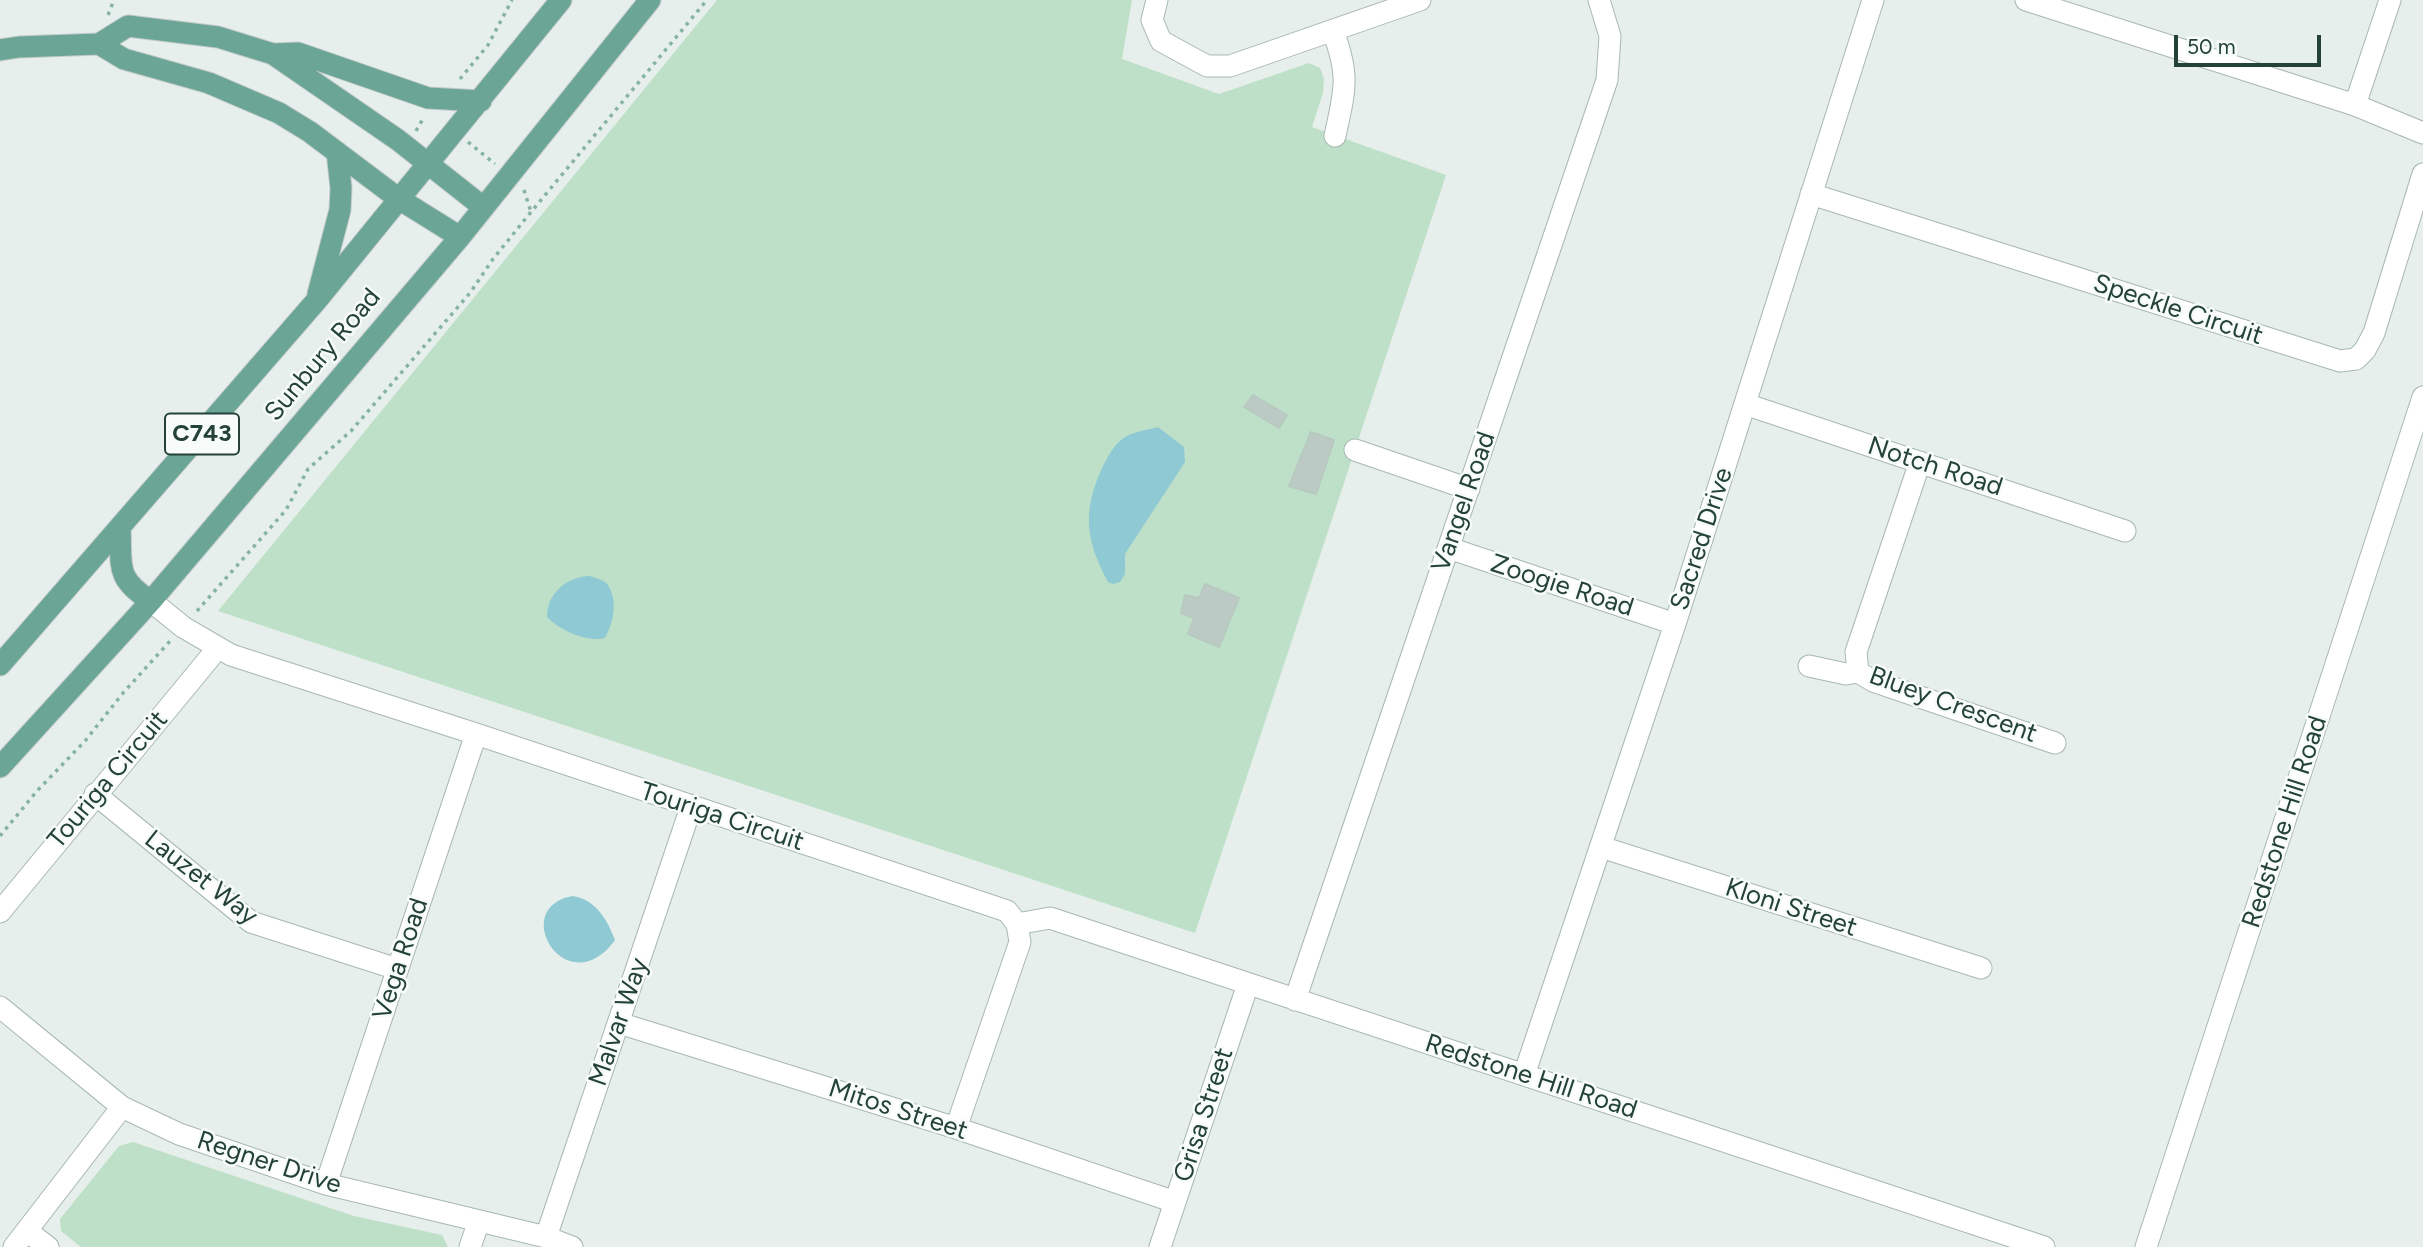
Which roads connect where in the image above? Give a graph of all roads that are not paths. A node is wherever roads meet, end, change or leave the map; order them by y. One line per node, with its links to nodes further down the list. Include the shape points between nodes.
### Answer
1 (561, 0): 13 (main road, Sunbury Road / C743)
2 (650, 0): 22 (main road, Sunbury Road / C743)
3 (1157, 0): 9 (street, via 1152,20 1161,41 1208,66 1230,66)
4 (1420, 0): 9 (street)
5 (1599, 0): 29 (street, Vangel Road, via 1609,36 1607,80)
6 (1873, 0): 20 (street, Sacred Drive)
7 (2026, 0): 14 (street)
8 (2390, 0): 14 (street)
9 (1333, 31): 16 (street, via 1346,84)
10 (99, 44): 11 (main road); 12 (main road, via 128,26 218,37); 17 (main road, via 124,59 209,83 279,113)
11 (0, 50)
12 (273, 54): 13 (main road, via 298,53 428,98); 18 (main road)
13 (481, 100): 18 (main road, Sunbury Road / C743)
14 (2355, 105): 15 (street)
15 (2423, 133)
16 (1335, 136)
17 (337, 152): 21 (main road); 24 (main road, via 340,210)
18 (428, 162): 21 (main road, Sunbury Road / C743); 22 (main road)
19 (2423, 174): 20 (street, Speckle Circuit, via 2374,333 2356,359 2340,361)
20 (1811, 194): 26 (street, Sacred Drive)
21 (399, 199): 23 (main road); 24 (main road, Sunbury Road / C743)
22 (483, 207): 23 (main road, Sunbury Road / C743)
23 (460, 237): 33 (main road, Sunbury Road / C743)
24 (317, 300): 30 (main road, Sunbury Road / C743)
25 (2423, 397): 66 (street, Redstone Hill Road)
26 (1745, 404): 28 (street, Notch Road); 34 (street, Sacred Drive)
27 (1355, 450): 29 (street)
28 (1920, 462): 31 (street, Notch Road); 38 (street, Bluey Crescent, via 1856,652)
29 (1469, 489): 32 (street, Vangel Road)
30 (120, 527): 33 (main road, via 122,576 134,591); 36 (main road, Sunbury Road / C743)
31 (2125, 531)
32 (1449, 548): 34 (street, Zoogie Road); 50 (street, Vangel Road)
33 (151, 601): 35 (street, Touriga Circuit); 41 (main road, Sunbury Road / C743)
34 (1675, 624): 44 (street, Sacred Drive)
35 (217, 649): 39 (street, Touriga Circuit); 42 (street, Touriga Circuit)
36 (0, 665)
37 (1810, 666): 38 (street)
38 (1858, 672): 40 (street, Bluey Crescent)
39 (476, 734): 43 (street, Touriga Circuit); 48 (street, Vega Road)
40 (2055, 743)
41 (0, 767)
42 (95, 794): 45 (street, Touriga Circuit); 48 (street, Lauzet Way, via 251,922)
43 (691, 807): 46 (street, Touriga Circuit, via 1007,911); 52 (street, Malvar Way)
44 (1601, 847): 47 (street, Kloni Street); 53 (street, Sacred Drive)
45 (0, 912)
46 (1017, 924): 49 (street, Redstone Hill Road, via 1051,918); 55 (street, via 1020,942)
47 (1981, 968)
48 (397, 969): 56 (street, Vega Road)
49 (1248, 984): 50 (street, Redstone Hill Road); 57 (street, Grisa Street)
50 (1295, 1000): 53 (street, Redstone Hill Road)
51 (0, 1007): 54 (street, Regner Drive)
52 (619, 1023): 55 (street, Mitos Street); 59 (street, Malvar Way)
53 (1524, 1075): 65 (street, Redstone Hill Road)
54 (122, 1107): 56 (street, Regner Drive, via 178,1134); 60 (street)
55 (956, 1128): 57 (street, Mitos Street)
56 (326, 1184): 58 (street, Regner Drive)
57 (1175, 1202): 64 (street, Grisa Street)
58 (479, 1220): 59 (street, Regner Drive); 62 (street)
59 (545, 1237): 63 (street, Regner Drive)
60 (21, 1239): 61 (street)
61 (48, 1247)
62 (470, 1247)
63 (572, 1247)
64 (1160, 1247)
65 (2044, 1247)
66 (2146, 1247)

